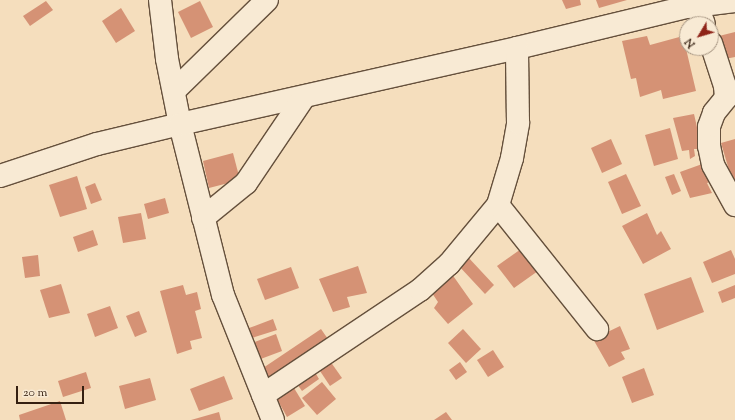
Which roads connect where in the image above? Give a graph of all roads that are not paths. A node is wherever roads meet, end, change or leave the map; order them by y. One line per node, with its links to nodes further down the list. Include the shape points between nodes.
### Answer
1 (160, 0): 7 (street)
2 (267, 0): 7 (street)
3 (735, 1): 4 (street)
4 (700, 15): 5 (street)
5 (517, 48): 8 (street); 12 (street, via 518,123 512,158)
6 (715, 56): 11 (street, via 725,86 726,98 714,113 709,127 710,146 713,165)
7 (174, 91): 9 (street)
8 (304, 97): 9 (street); 13 (street, via 246,183)
9 (180, 124): 10 (street, via 97,144); 13 (street)
10 (0, 176)
11 (735, 204)
12 (498, 205): 14 (street); 15 (street, via 449,264 420,290)
13 (204, 218): 15 (street, via 223,295)
14 (597, 329)
15 (263, 395): 16 (street)
16 (273, 420)

